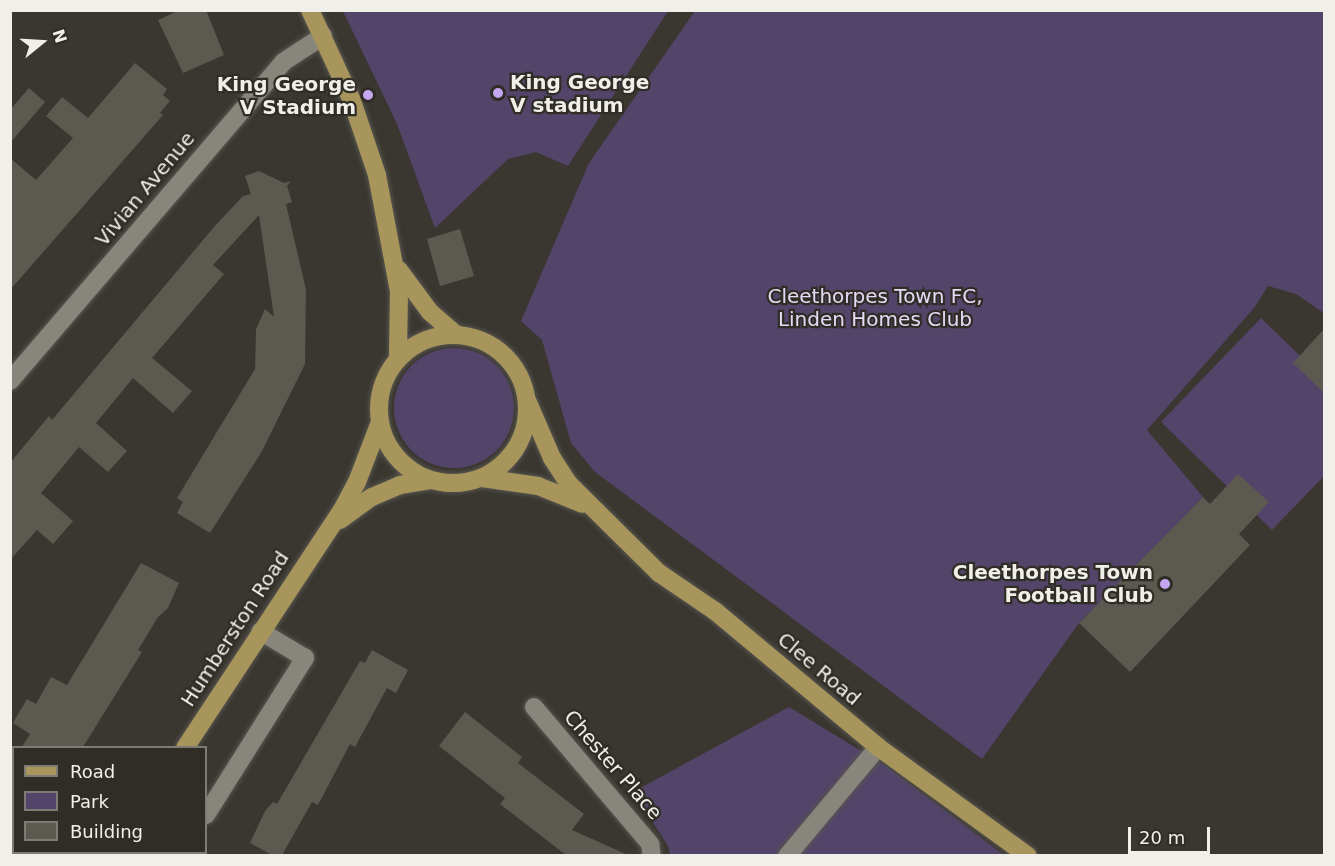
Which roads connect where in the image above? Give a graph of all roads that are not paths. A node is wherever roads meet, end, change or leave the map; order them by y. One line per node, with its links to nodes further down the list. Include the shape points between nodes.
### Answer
1 (310, 10): 2 (main road)
2 (323, 36): 3 (main road, via 352,101 377,175); 6 (street, Vivian Avenue, via 283,62)
3 (392, 258): 4 (main road, via 409,286); 5 (main road, via 402,325)
4 (454, 334): 5 (main road, via 434,337); 7 (main road, via 475,337 495,346 522,379)
5 (398, 358): 8 (main road, via 386,377 380,399)
6 (10, 381)
7 (527, 400): 9 (main road, via 526,424 518,446 502,465); 11 (main road, Clee Road, via 552,458)
8 (380, 422): 10 (main road, via 397,458); 12 (main road, Humberston Road, via 357,482)
9 (482, 478): 10 (main road, via 465,483); 11 (main road, Clee Road, via 538,486)
10 (431, 480): 12 (main road, Humberston Road, via 400,485 372,497)
11 (590, 507): 16 (main road, Clee Road, via 659,573 715,611)
12 (323, 535): 13 (main road, Humberston Road)
13 (260, 631): 15 (main road, Humberston Road); 17 (street, via 304,658)
14 (534, 707): 18 (street, Chester Place, via 650,844)
15 (186, 746)
16 (878, 747): 19 (street); 20 (main road, Clee Road)
17 (207, 813)
18 (652, 855)
19 (787, 855)
20 (1028, 855)

